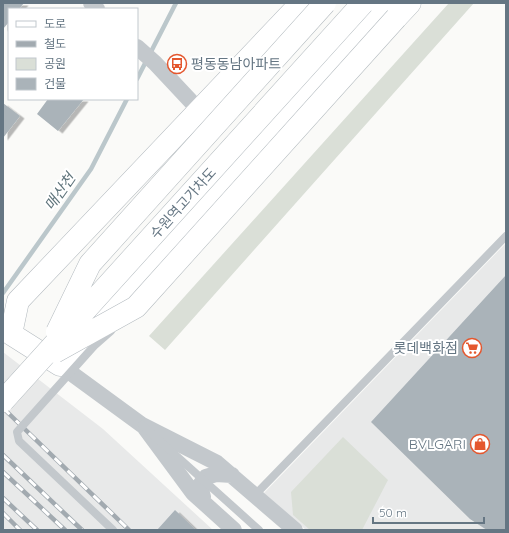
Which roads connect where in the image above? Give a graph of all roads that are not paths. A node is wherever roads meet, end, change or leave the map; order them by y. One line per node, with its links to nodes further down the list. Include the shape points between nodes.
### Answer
1 (301, 3): 6 (main road)
2 (326, 3): 10 (main road, bridge, via 90,264)
3 (363, 3): 10 (main road, 수원역고가차도, bridge)
4 (397, 8): 8 (main road, bridge); 10 (main road, via 379,8)
5 (138, 48): 6 (street)
6 (199, 110): 9 (main road, via 18,301)
7 (506, 236): 14 (lane)
8 (136, 307): 10 (main road, bridge, via 65,348); 16 (lane, bridge, via 94,346 17,432 19,442)
9 (7, 331): 10 (main road)
10 (53, 360): 11 (main road, 수원역고가차도, bridge); 12 (street)
11 (3, 402)
12 (142, 425): 13 (street, via 216,463); 15 (street, via 193,493); 18 (lane, bridge)
13 (232, 475): 14 (street); 15 (street, via 216,474 206,477 200,485)
14 (255, 494): 19 (street)
15 (205, 503): 17 (street)
16 (113, 530)
17 (234, 530)
18 (259, 530)
19 (295, 530)

